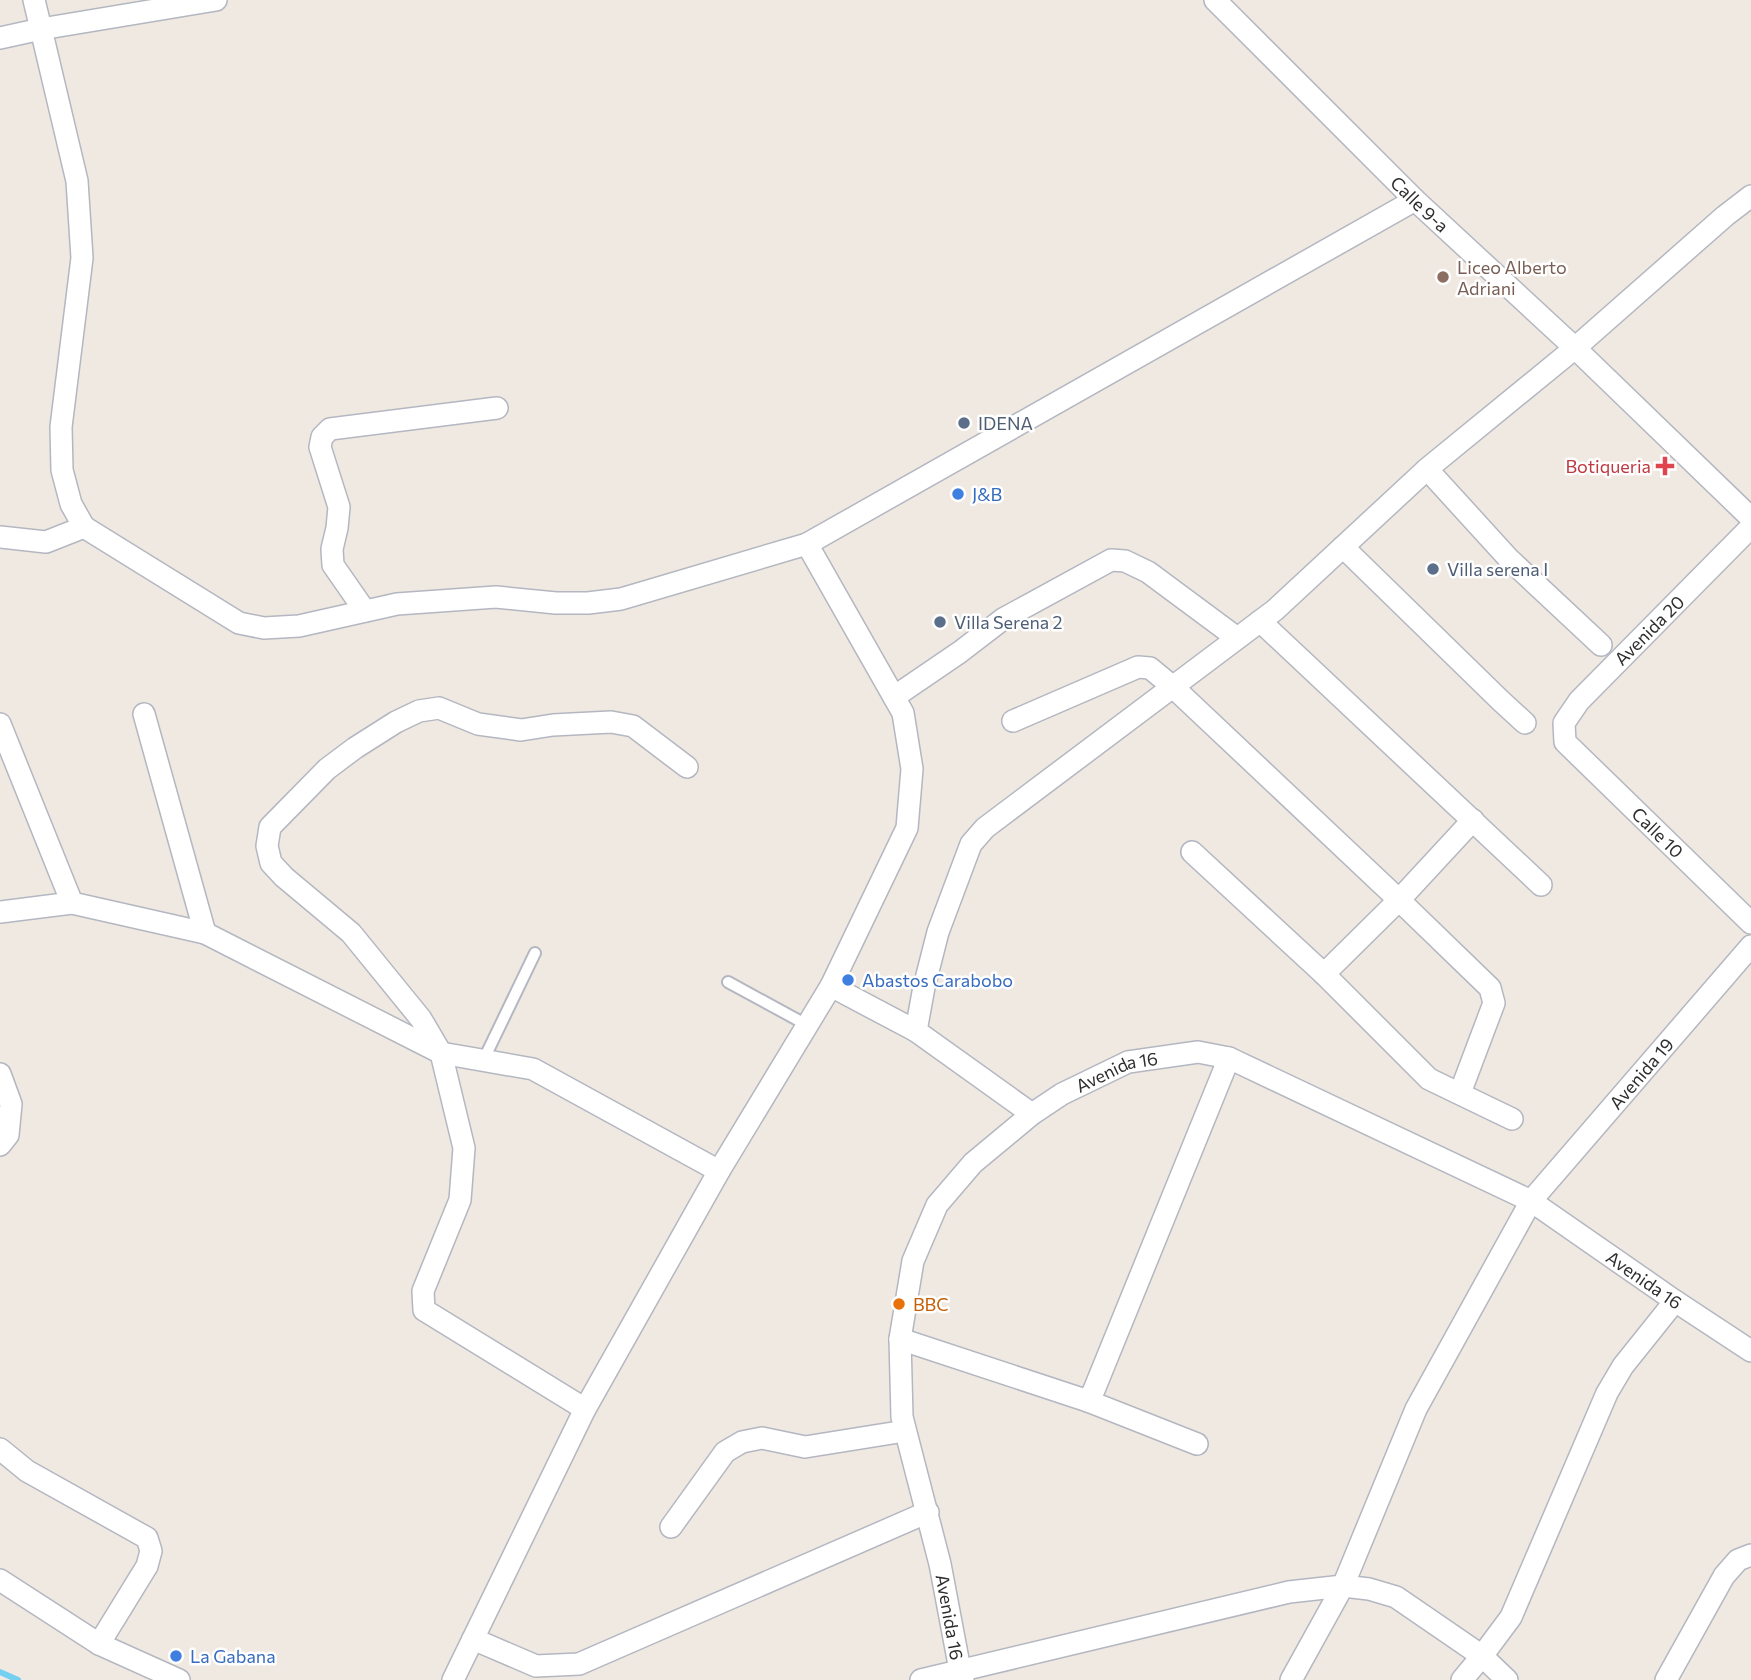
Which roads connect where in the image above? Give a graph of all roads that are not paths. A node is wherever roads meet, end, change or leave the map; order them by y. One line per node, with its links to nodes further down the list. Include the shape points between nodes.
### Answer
1 (34, 0): 4 (street)
2 (216, 0): 4 (street)
3 (1215, 0): 7 (street, Calle 9-a)
4 (41, 29): 5 (street); 12 (street, via 77,181 82,258 61,427 62,470 71,504)
5 (0, 38)
6 (1751, 196): 8 (street)
7 (1415, 200): 8 (street, Calle 9-a); 15 (street)
8 (1575, 348): 10 (street); 11 (street, Calle 9-a)
9 (497, 408): 17 (street, via 330,429 322,437 320,447 339,506 333,565)
10 (1427, 469): 16 (street); 20 (street, via 1509,559)
11 (1751, 518)
12 (84, 527): 14 (street, via 46,542); 17 (street, via 239,623 264,628 299,626)
13 (1751, 527): 27 (street, Avenida 20, via 1579,701 1564,723)
14 (0, 537)
15 (807, 544): 17 (street, via 621,599 566,603 496,597 397,604); 22 (street)
16 (1343, 547): 18 (street); 25 (street)
17 (365, 611)
18 (1260, 621): 19 (street); 29 (street)
19 (1237, 638): 21 (street); 22 (street, via 1148,572 1111,560 1003,619)
20 (1601, 645)
21 (1173, 687): 24 (street, via 1150,668 1138,667); 32 (street); 43 (street, via 985,828 971,844 938,932)
22 (894, 697): 41 (street, via 903,713 912,769 907,828)
23 (144, 714): 36 (street)
24 (1013, 721)
25 (1525, 723)
26 (0, 724): 33 (street)
27 (1565, 743): 35 (street, Calle 10)
28 (687, 767): 44 (street, via 633,726 611,722 521,730 478,724 439,708 419,711 355,748 327,769 270,827 267,846 271,863 351,933 421,1019)
29 (1473, 820): 31 (street); 32 (street)
30 (1192, 852): 39 (street)
31 (1541, 885)
32 (1399, 900): 39 (street); 48 (street, via 1490,988 1494,1003)
33 (72, 903): 34 (street); 36 (street)
34 (0, 912)
35 (1751, 923)
36 (205, 933): 44 (street)
37 (1751, 946): 53 (street, Avenida 19)
38 (535, 953): 46 (lane)
39 (1324, 974): 48 (street, via 1429,1079)
40 (728, 982): 42 (lane)
41 (831, 986): 42 (street); 43 (street)
42 (807, 1026): 52 (street)
43 (916, 1031): 49 (street)
44 (441, 1053): 46 (street); 58 (street, via 464,1148 460,1200 423,1291 424,1310)
45 (1229, 1058): 49 (street, Avenida 16, via 1198,1052 1128,1062); 53 (street, Avenida 16); 57 (street)
46 (483, 1061): 52 (street, via 533,1069)
47 (0, 1074): 51 (street, via 11,1104 8,1135)
48 (1460, 1093): 50 (street)
49 (1032, 1114): 55 (street, Avenida 16, via 974,1163 937,1205 913,1261)
50 (1513, 1119)
51 (0, 1145)
52 (719, 1171): 58 (street)
53 (1531, 1201): 54 (street, Avenida 16); 66 (street, Avenida 19, via 1416,1409)
54 (1675, 1301): 56 (street, Avenida 16); 69 (street, via 1607,1393 1511,1617)
55 (900, 1339): 57 (street); 59 (street, Avenida 16)
56 (1751, 1351)
57 (1088, 1401): 60 (street)
58 (585, 1409): 67 (street)
59 (905, 1431): 62 (street, Avenida 16); 63 (street, via 804,1447 762,1438 742,1442 725,1452)
60 (1197, 1444)
61 (0, 1449): 68 (street, via 27,1471 146,1538 151,1551 147,1566)
62 (928, 1512): 67 (street, via 579,1664 536,1666); 70 (street, Avenida 16)
63 (671, 1527)
64 (1751, 1555): 77 (street, via 1738,1560 1724,1576)
65 (0, 1580): 68 (street)
66 (1343, 1586): 69 (street, via 1396,1597); 70 (street, via 1289,1592); 74 (street, Avenida 19)
67 (473, 1639): 72 (street)
68 (99, 1644): 71 (street)
69 (1482, 1656): 75 (street); 76 (street)
70 (962, 1675): 73 (street)
71 (179, 1680)
72 (453, 1680)
73 (921, 1680)
74 (1291, 1680)
75 (1462, 1680)
76 (1507, 1680)
77 (1666, 1680)

